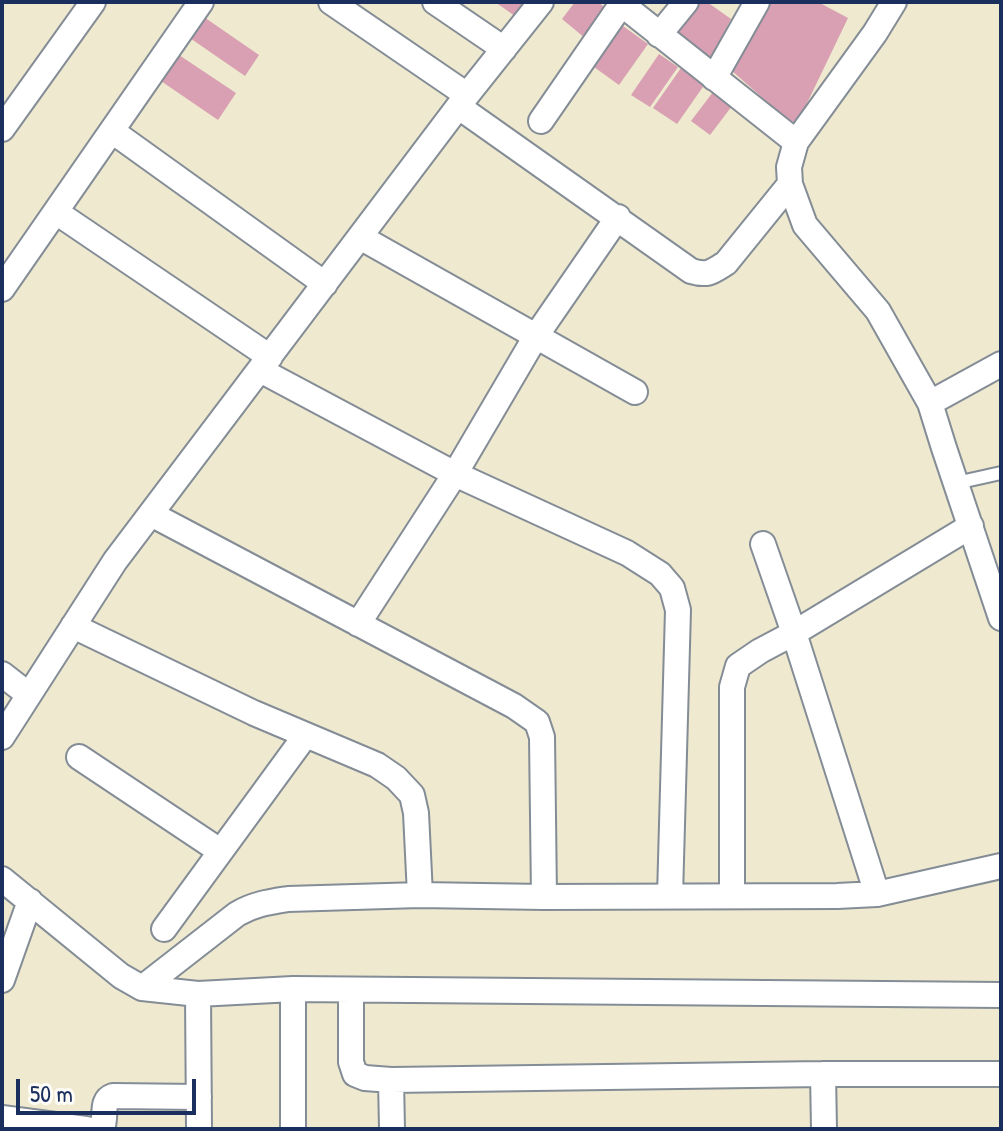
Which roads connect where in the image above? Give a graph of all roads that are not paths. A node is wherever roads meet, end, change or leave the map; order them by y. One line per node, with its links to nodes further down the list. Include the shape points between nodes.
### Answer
1 (93, 2): 15 (street)
2 (201, 2): 16 (street)
3 (331, 2): 13 (street)
4 (435, 2): 11 (street)
5 (541, 2): 11 (street)
6 (686, 2): 10 (street)
7 (757, 2): 12 (street)
8 (894, 2): 17 (street)
9 (621, 3): 10 (street); 14 (street)
10 (659, 35): 12 (street)
11 (504, 49): 13 (street)
12 (714, 78): 17 (street)
13 (463, 101): 20 (street); 21 (street)
14 (541, 121)
15 (2, 129)
16 (112, 131): 19 (street); 22 (street)
17 (796, 142): 18 (street)
18 (790, 184): 20 (street, via 726,263 704,275); 28 (street, via 805,225 878,311)
19 (56, 212): 23 (street); 25 (street)
20 (618, 217): 24 (street)
21 (360, 237): 22 (street); 24 (street)
22 (325, 284): 25 (street)
23 (2, 289)
24 (536, 336): 27 (street); 30 (street)
25 (265, 364): 30 (street); 32 (street)
26 (1001, 364): 28 (street)
27 (635, 392)
28 (930, 403): 31 (street)
29 (1001, 473): 31 (lane)
30 (455, 474): 36 (street); 50 (street, via 627,553 672,588 678,610)
31 (956, 483): 33 (street)
32 (151, 514): 36 (street); 37 (street)
33 (971, 526): 35 (street); 38 (street)
34 (763, 544): 38 (street)
35 (1001, 618)
36 (358, 624): 51 (street, via 537,722 542,737)
37 (73, 626): 40 (street); 41 (street)
38 (794, 633): 47 (street); 49 (street, via 738,666 732,687)
39 (2, 674): 40 (street)
40 (29, 695): 42 (street)
41 (305, 736): 44 (street); 48 (street, via 377,765 412,795)
42 (2, 737)
43 (79, 757): 44 (street)
44 (220, 851): 53 (street)
45 (1001, 866): 47 (street)
46 (2, 879): 52 (street)
47 (877, 894): 49 (street)
48 (420, 895): 51 (street); 55 (street, via 254,905)
49 (732, 895): 50 (street)
50 (670, 896): 51 (street)
51 (544, 897)
52 (30, 901): 54 (street); 55 (street)
53 (164, 929)
54 (2, 980)
55 (142, 988): 58 (street)
56 (293, 989): 57 (street); 58 (street); 68 (street)
57 (351, 990): 59 (street); 62 (street, via 355,1074)
58 (198, 994): 63 (street)
59 (1001, 995)
60 (823, 1074): 61 (street); 62 (street); 70 (street)
61 (1001, 1074)
62 (391, 1080): 69 (street)
63 (199, 1097): 66 (street, via 113,1096 104,1103 103,1125); 67 (street)
64 (2, 1118): 65 (street)
65 (86, 1129)
66 (96, 1129)
67 (199, 1129)
68 (293, 1129)
69 (392, 1129)
70 (824, 1129)

